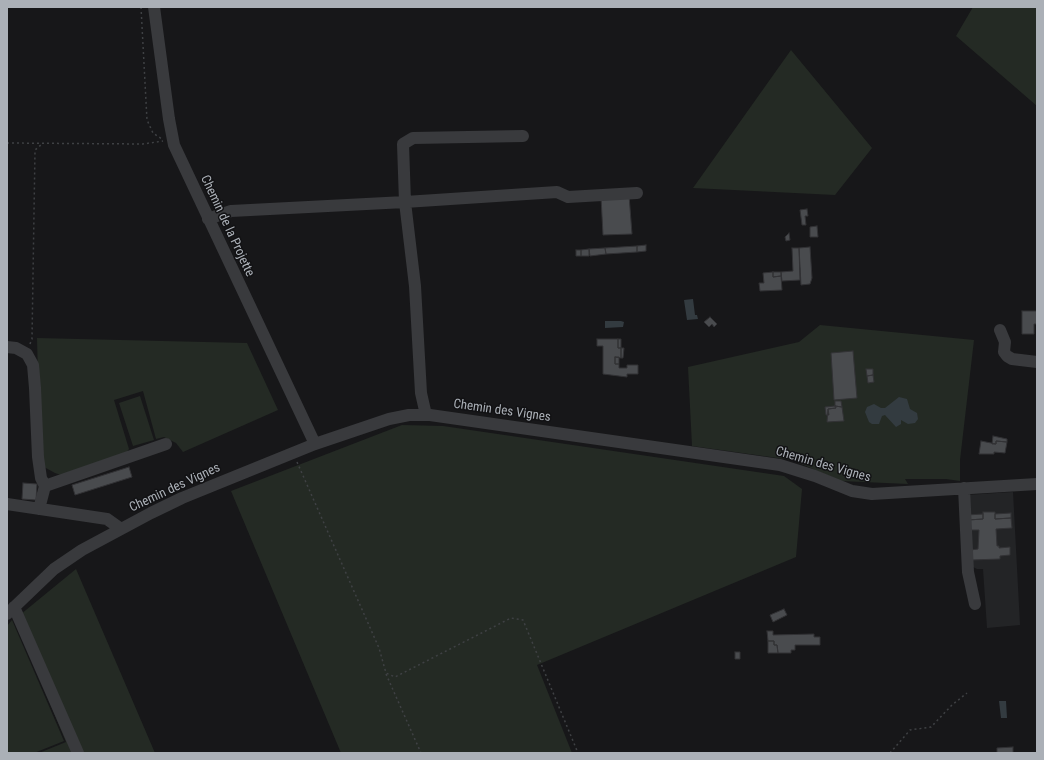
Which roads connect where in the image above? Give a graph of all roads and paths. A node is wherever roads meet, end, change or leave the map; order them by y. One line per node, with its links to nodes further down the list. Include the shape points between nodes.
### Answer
1 (141, 7): 4 (path, via 147,120 152,133)
2 (154, 7): 4 (street, Chemin de la Projette, via 168,112)
3 (523, 136): 8 (street, via 409,139 404,142 402,148)
4 (168, 140): 6 (path, via 142,144); 9 (street, Chemin de la Projette)
5 (7, 143): 6 (path)
6 (42, 144): 12 (path, via 35,150 32,339)
7 (637, 193): 8 (street, via 568,197 557,192)
8 (405, 202): 9 (street, via 231,211); 14 (street)
9 (208, 219): 16 (street, Chemin de la Projette)
10 (1000, 330): 13 (street, via 1007,356)
11 (7, 348): 12 (street, via 16,348)
12 (27, 354): 19 (street, via 32,365 38,457 41,478)
13 (1037, 362)
14 (426, 415): 16 (street, Chemin des Vignes, via 389,419); 20 (street, Chemin des Vignes, via 780,465 852,491 872,494)
15 (166, 444): 19 (street)
16 (315, 444): 17 (street, Chemin des Vignes)
17 (293, 453): 23 (street, Chemin des Vignes, via 182,498); 26 (path, via 379,648)
18 (1037, 484): 20 (street, Chemin des Vignes)
19 (45, 486): 22 (street)
20 (964, 488): 24 (street, via 968,572)
21 (7, 504): 22 (street)
22 (39, 509): 23 (street, via 107,519)
23 (121, 529): 25 (street, Chemin des Vignes, via 54,569)
24 (976, 604)
25 (11, 610): 28 (street)
26 (386, 673): 29 (path); 30 (path, via 395,677 511,618 523,620)
27 (967, 693): 31 (path, via 931,728 910,730)
28 (78, 753)
29 (421, 753)
30 (578, 753)
31 (890, 753)

